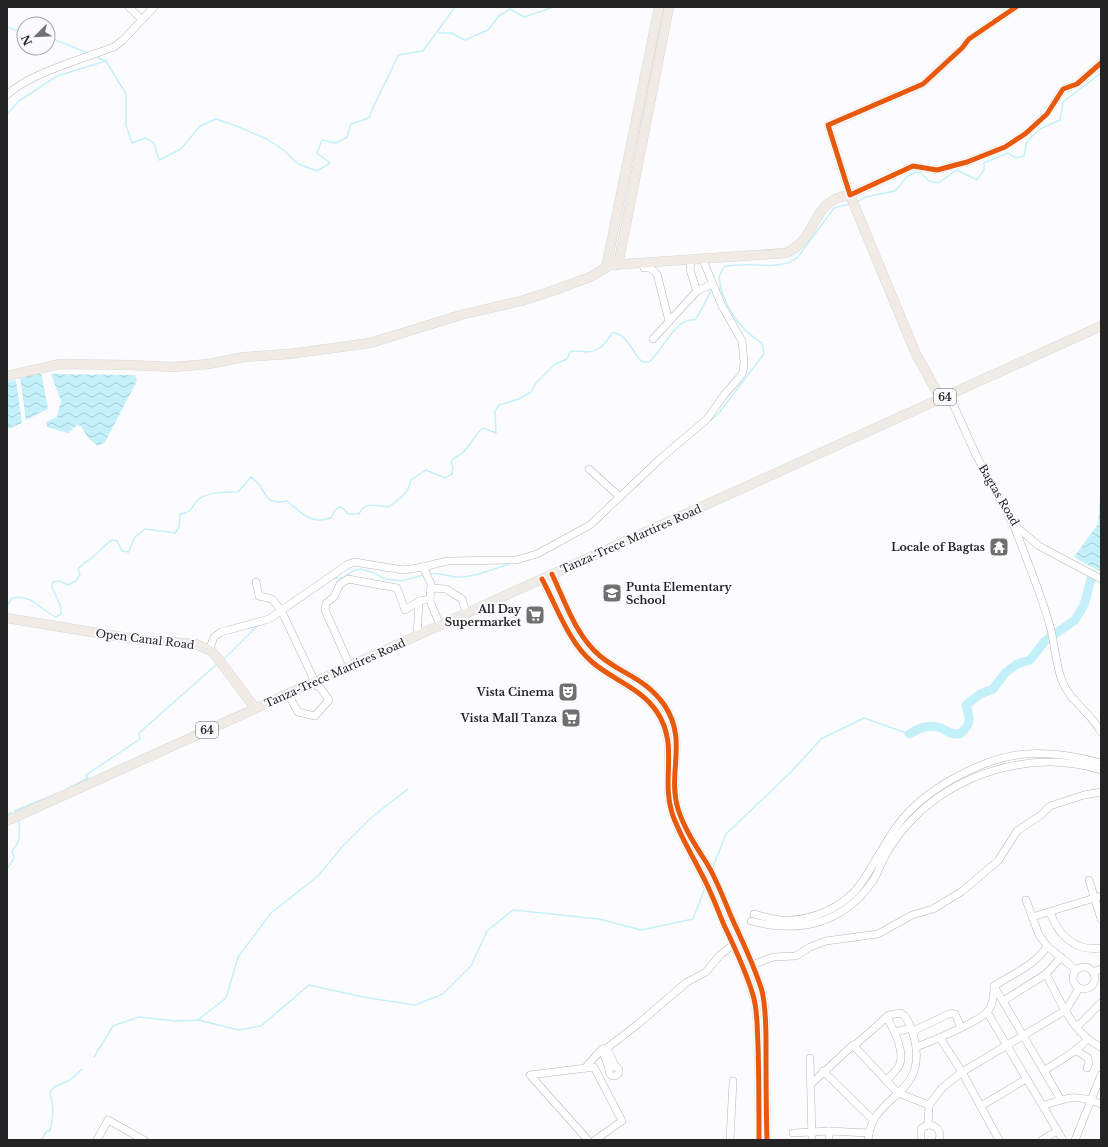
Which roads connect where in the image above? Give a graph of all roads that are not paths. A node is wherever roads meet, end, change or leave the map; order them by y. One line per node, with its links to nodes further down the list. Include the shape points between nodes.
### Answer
1 (129, 7): 6 (street)
2 (154, 7): 6 (street)
3 (659, 7): 14 (main road)
4 (669, 7): 13 (main road)
5 (1016, 7): 9 (street, via 969,39 923,84 828,125)
6 (142, 20): 8 (street, via 114,47 32,78 16,86)
7 (1101, 63): 9 (street, via 1077,84 1063,90 1043,118 1005,147 967,162 937,170 910,167)
8 (7, 95)
9 (852, 200): 11 (main road, via 840,196 830,200 822,208 804,241 796,249 786,253); 21 (main road, via 916,354)
10 (691, 260): 11 (main road); 12 (main road); 16 (street, via 690,270)
11 (703, 260): 15 (street)
12 (642, 263): 13 (main road); 17 (street, via 644,268 650,268 657,274)
13 (618, 265): 14 (main road)
14 (606, 268): 20 (main road, via 590,277 521,301 457,316 370,343 172,367 60,364)
15 (712, 284): 16 (street); 23 (street, via 742,341 743,372 707,419)
16 (697, 291): 17 (street)
17 (669, 321): 19 (street)
18 (1101, 326): 21 (main road, Tanza-Trece Martires Road / 64)
19 (652, 338)
20 (7, 376)
21 (945, 397): 24 (street, Bagtas Road); 26 (main road, Tanza-Trece Martires Road / 64)
22 (589, 469): 23 (street)
23 (620, 497): 25 (street, via 590,525 537,554 516,560 447,561)
24 (1013, 524): 28 (street, Bagtas Road, via 1039,546); 43 (street, via 1052,631 1058,669 1066,689)
25 (426, 572): 30 (street); 33 (street, via 354,562)
26 (552, 574): 27 (main road, Tanza-Trece Martires Road / 64); 44 (street, via 574,622 590,646 608,662 638,679 665,706 676,730 678,746)
27 (542, 579): 34 (main road, Tanza-Trece Martires Road / 64); 44 (street, via 582,653 603,670 633,688 656,710 667,733)
28 (1101, 579)
29 (256, 582): 33 (street, via 260,596 269,598)
30 (431, 588): 31 (street); 34 (street, via 446,589 462,599)
31 (430, 599): 32 (street); 36 (street)
32 (419, 601): 37 (street); 39 (street, via 405,610 396,588 354,579 340,584 334,597 326,603 326,610)
33 (281, 610): 38 (street, via 269,619 221,632 214,637); 40 (street)
34 (466, 613): 36 (main road, Tanza-Trece Martires Road / 64)
35 (7, 618): 38 (main road, Open Canal Road, via 140,640 196,644)
36 (440, 625): 37 (main road, Tanza-Trece Martires Road / 64)
37 (417, 636): 39 (main road, Tanza-Trece Martires Road / 64)
38 (209, 650): 42 (main road, Open Canal Road)
39 (350, 666): 40 (main road, Tanza-Trece Martires Road / 64)
40 (315, 682): 41 (main road, Tanza-Trece Martires Road / 64); 41 (street, via 329,700 314,716 298,712)
41 (288, 694): 42 (main road, Tanza-Trece Martires Road / 64)
42 (255, 708): 48 (main road, Tanza-Trece Martires Road / 64)
43 (1101, 732)
44 (673, 763): 55 (street, via 668,791 672,812 683,841); 59 (street, via 678,810 690,837 716,881)
45 (1101, 763): 46 (street, via 1065,755 1025,754 972,769 931,793 908,813 891,834 862,884 834,908 818,915 798,919 752,917 783,927 799,927 835,916 848,908 873,881 893,844 910,822 935,799 977,776 1030,762 1070,763)
46 (1101, 770)
47 (1101, 792): 59 (street, via 1050,806 1017,831 998,861 961,892 939,906 912,915 878,934 826,941 796,956 773,957)
48 (8, 820)
49 (1089, 880): 50 (street)
50 (1098, 897): 52 (street); 54 (street)
51 (1026, 900): 53 (street)
52 (1050, 912): 53 (street); 57 (street, via 1056,927 1073,944 1081,948)
53 (1032, 918): 56 (street)
54 (1101, 920)
55 (733, 945): 82 (street, via 720,955 706,972 687,982); 85 (street, via 754,997)
56 (1047, 946): 58 (street); 64 (street, via 1042,955)
57 (1101, 948)
58 (1061, 957): 61 (street); 63 (street)
59 (752, 965): 85 (street, via 765,1007 766,1044)
60 (1101, 969): 62 (street)
61 (1076, 970): 62 (street, via 1085,967); 65 (street, via 1073,979)
62 (1093, 972): 65 (street, via 1092,985 1085,989)
63 (1046, 974): 66 (street); 68 (street)
64 (994, 986): 66 (street); 69 (street, via 994,997)
65 (1079, 988): 68 (street)
66 (1003, 1001): 75 (street)
67 (1101, 1003): 72 (street)
68 (1066, 1010): 72 (street); 75 (street)
69 (987, 1012): 71 (street); 78 (street)
70 (887, 1017): 73 (street, via 902,1013); 74 (street); 79 (street)
71 (961, 1027): 73 (street, via 955,1014 951,1012); 76 (street)
72 (1077, 1027): 77 (street)
73 (912, 1030): 74 (street); 80 (street)
74 (895, 1032): 95 (street, via 901,1055 900,1066)
75 (1023, 1035): 78 (street); 89 (street)
76 (940, 1038): 80 (street); 90 (street)
77 (1087, 1039): 81 (street); 83 (street)
78 (1006, 1045): 90 (street); 93 (street)
79 (854, 1046): 88 (street); 95 (street)
80 (916, 1047): 97 (street, via 916,1071)
81 (1101, 1047)
82 (604, 1049): 86 (street); 92 (street, via 611,1069)
83 (1075, 1050): 87 (street, via 1088,1058); 89 (street)
84 (810, 1058): 96 (street)
85 (762, 1065): 118 (street); 119 (street)
86 (585, 1068): 92 (street, via 594,1066); 115 (street, via 530,1075)
87 (1087, 1068)
88 (824, 1071): 96 (street); 104 (street)
89 (1044, 1071): 98 (street)
90 (962, 1072): 101 (street, via 942,1088); 102 (street)
91 (1101, 1075): 99 (street)
92 (600, 1077): 116 (street, via 622,1121)
93 (1026, 1078): 102 (street); 103 (street)
94 (733, 1080): 117 (street)
95 (886, 1081): 97 (street)
96 (811, 1084): 106 (street)
97 (898, 1093): 101 (street); 104 (street)
98 (1061, 1100): 99 (street, via 1082,1097); 103 (street)
99 (1090, 1100): 100 (street); 127 (street)
100 (1101, 1104)
101 (929, 1105): 105 (street)
102 (981, 1106): 124 (street)
103 (1043, 1106): 108 (street)
104 (873, 1120): 111 (street)
105 (928, 1125): 112 (street, via 939,1130); 123 (street, via 920,1133)
106 (812, 1131): 107 (street); 110 (street); 120 (street)
107 (829, 1131): 109 (street); 121 (street)
108 (1057, 1131): 125 (street); 126 (street)
109 (851, 1132): 111 (street); 122 (street)
110 (792, 1133)
111 (868, 1136)
112 (941, 1139)
113 (97, 1140): 114 (street, via 108,1120)
114 (144, 1140)
115 (588, 1140)
116 (595, 1140)
117 (730, 1140)
118 (759, 1140)
119 (767, 1140)
120 (812, 1140)
121 (829, 1140)
122 (852, 1140)
123 (920, 1140)
124 (999, 1140)
125 (1042, 1140)
126 (1064, 1140)
127 (1074, 1140)

